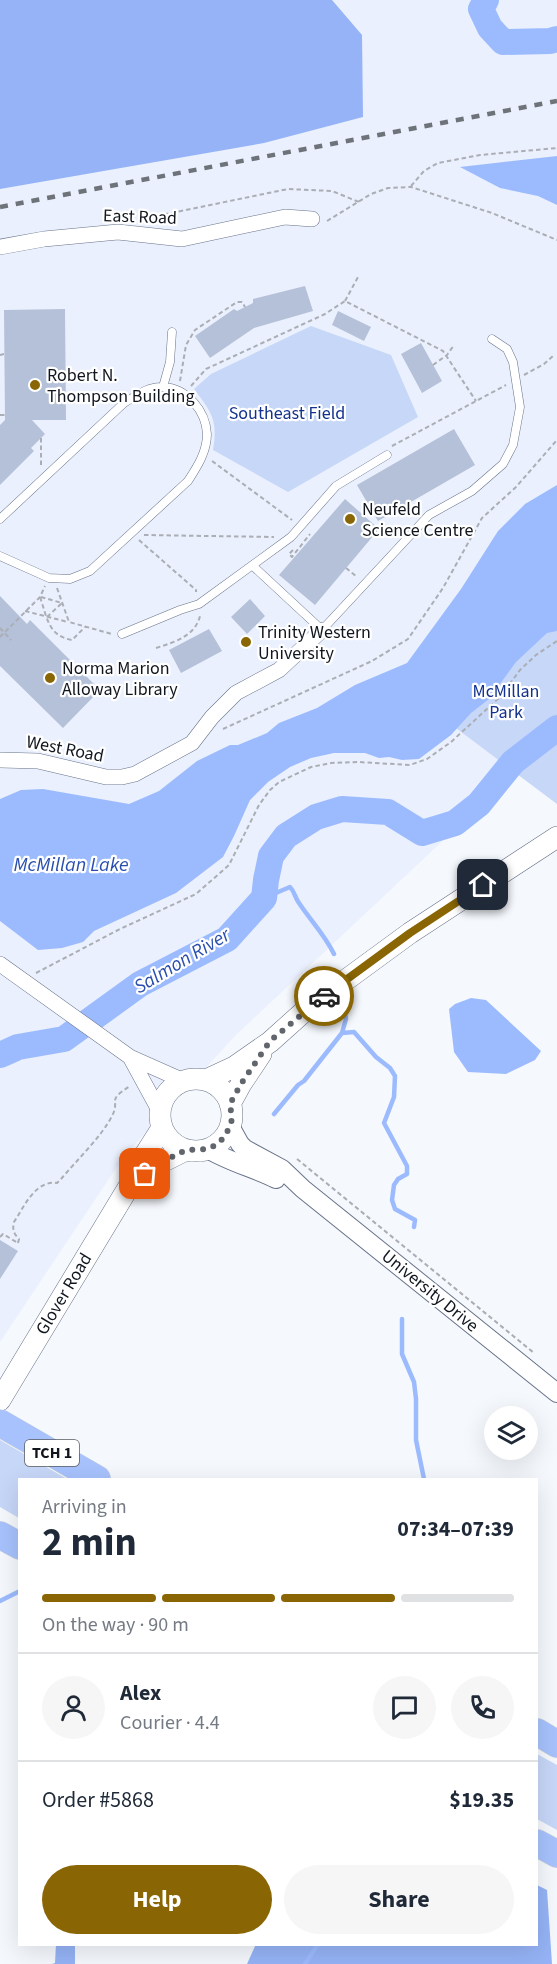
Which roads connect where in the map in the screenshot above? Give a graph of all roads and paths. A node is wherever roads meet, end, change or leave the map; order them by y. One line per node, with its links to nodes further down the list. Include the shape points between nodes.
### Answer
1 (557, 148): 2 (path, via 438,163 424,171)
2 (411, 187): 3 (path, via 388,188); 6 (path, via 492,213)
3 (358, 202): 4 (path, via 332,191 288,189); 5 (path)
4 (140, 220)
5 (317, 221): 7 (street, East Road, via 285,217 182,239 118,232)
6 (557, 240)
7 (0, 246)
8 (358, 278): 9 (path)
9 (345, 301): 16 (path); 21 (path, via 206,369)
10 (246, 307): 21 (path, via 237,303 195,330 186,345)
11 (172, 332): 20 (lane)
12 (492, 339): 19 (lane, via 507,350)
13 (454, 345): 16 (path)
14 (4, 354): 15 (path)
15 (0, 355)
16 (447, 355): 18 (path); 22 (path)
17 (554, 355): 19 (path)
18 (433, 365)
19 (517, 379): 22 (path); 37 (lane, via 520,407 513,445 503,464 472,491 429,515)
20 (163, 387): 21 (lane); 29 (lane, via 145,390 124,403)
21 (181, 392): 27 (lane, via 201,412 207,433)
22 (476, 401): 28 (path, via 391,447)
23 (0, 415): 24 (path)
24 (5, 415)
25 (41, 438): 29 (path)
26 (557, 440): 53 (path, via 516,487 482,518 408,639 372,661)
27 (202, 454): 31 (path); 36 (lane, via 188,481 90,571 70,579)
28 (387, 455): 31 (lane, via 336,486)
29 (41, 480): 30 (lane)
30 (0, 519)
31 (300, 527): 32 (lane)
32 (291, 537): 34 (lane); 40 (path, via 136,535 196,590)
33 (0, 556): 36 (lane)
34 (253, 566): 40 (lane); 46 (lane)
35 (346, 568): 37 (path)
36 (55, 579): 39 (path)
37 (364, 583): 46 (lane)
38 (41, 595): 39 (path); 41 (path); 42 (path)
39 (62, 603): 42 (path); 43 (path)
40 (199, 604): 48 (lane); 52 (path, via 195,629)
41 (25, 611): 42 (path); 47 (path)
42 (47, 617): 43 (path); 44 (path, via 52,630 64,638 72,640)
43 (69, 622): 44 (path)
44 (85, 627): 48 (path)
45 (0, 629): 47 (path)
46 (322, 630): 54 (street, West Road, via 279,670 236,693 192,743 135,774 106,777 38,761)
47 (5, 633): 49 (path); 50 (path)
48 (122, 634)
49 (0, 637)
50 (11, 640)
51 (557, 640): 57 (path, via 520,670 482,714 427,759 410,765 331,763 311,767 279,782 259,805 229,866 196,894)
52 (156, 648)
53 (224, 728)
54 (0, 759)
55 (557, 837): 58 (main road, via 410,933 309,1007)
56 (0, 964): 57 (street)
57 (22, 980): 59 (street)
58 (270, 1041): 60 (main road, via 234,1067); 63 (main road)
59 (128, 1055): 61 (street); 64 (street)
60 (206, 1080): 61 (main road); 63 (main road, via 221,1089)
61 (184, 1081): 64 (main road, via 167,1093)
62 (133, 1084): 71 (path, via 114,1099 114,1114 61,1179 35,1190 14,1222 18,1243 3,1234)
63 (230, 1104): 65 (main road)
64 (161, 1120): 67 (main road, via 168,1138); 69 (main road, Glover Road)
65 (230, 1126): 66 (main road, via 218,1144); 70 (street, University Drive, via 240,1144 282,1169)
66 (208, 1149): 67 (main road); 70 (street, University Drive)
67 (186, 1150): 69 (main road, Glover Road, via 158,1164)
68 (293, 1157): 72 (path)
69 (128, 1188): 74 (main road, Glover Road)
70 (303, 1189): 73 (street, University Drive)
71 (0, 1237)
72 (539, 1357)
73 (557, 1393)
74 (0, 1400)
75 (0, 1423): 76 (highway, TCH 1)
76 (95, 1478)
77 (0, 1535): 78 (highway)
78 (18, 1545)
79 (538, 1733): 80 (highway)
80 (557, 1744)
81 (538, 1844): 82 (highway)
82 (557, 1854)

